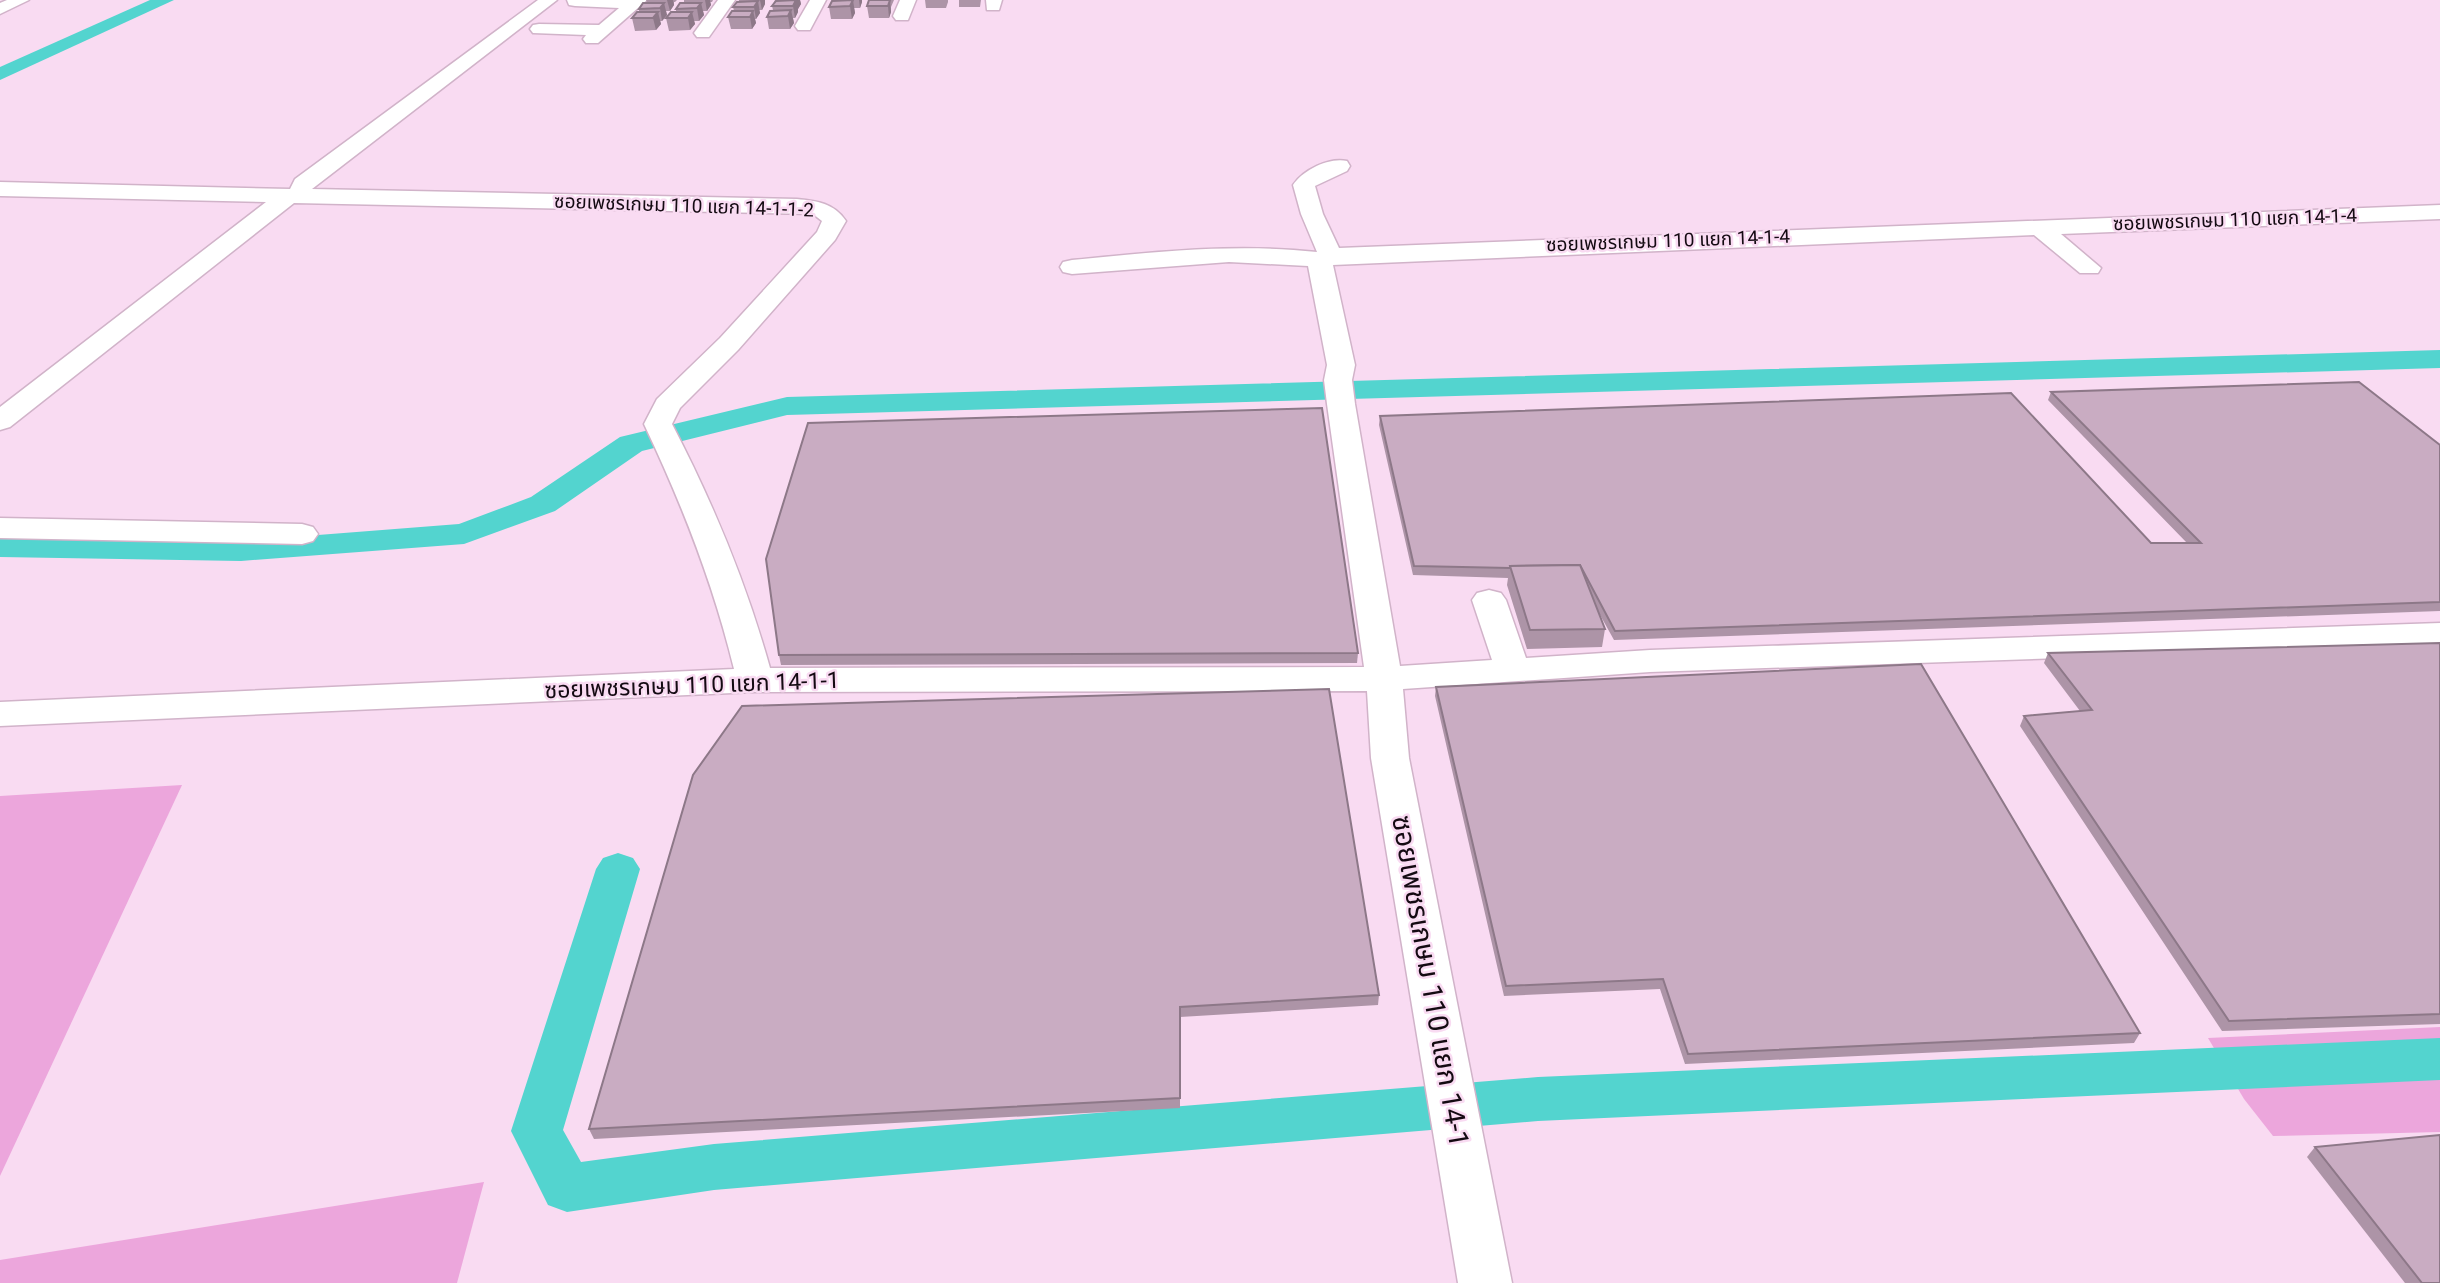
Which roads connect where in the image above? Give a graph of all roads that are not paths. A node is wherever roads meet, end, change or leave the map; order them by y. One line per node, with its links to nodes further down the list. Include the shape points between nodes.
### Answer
1 (21, 0): 7 (street)
2 (549, 0): 13 (street, via 303,184)
3 (727, 0): 10 (street)
4 (818, 0): 8 (street)
5 (575, 1): 6 (street)
6 (638, 1): 9 (street, via 597,35)
7 (0, 9)
8 (804, 26)
9 (539, 29)
10 (703, 33)
11 (1339, 166): 16 (street, via 1304,185)
12 (0, 189): 13 (street)
13 (298, 196): 19 (street); 26 (street, ซอยเพชรเกษม 110 แยก 14-1-1-2, via 797,206 819,209 833,217 832,226 815,249 667,405 658,424 695,498 734,601)
14 (2440, 212): 15 (street, ซอยเพชรเกษม 110 แยก 14-1-4)
15 (2037, 226): 16 (street, ซอยเพชรเกษม 110 แยก 14-1-4); 18 (street)
16 (1326, 258): 17 (street, ซอยเพชรเกษม 110 แยก 14-1-4, via 1254,256); 25 (street, via 1320,266 1341,365 1341,404)
17 (1072, 267)
18 (2089, 268)
19 (0, 421)
20 (0, 528): 21 (street)
21 (302, 534)
22 (1489, 600): 24 (street)
23 (2440, 634): 24 (street, ซอยเพชรเกษม 110 แยก 14-1-1, via 1650,661)
24 (1513, 671): 25 (street, ซอยเพชรเกษม 110 แยก 14-1-1)
25 (1384, 679): 26 (street, ซอยเพชรเกษม 110 แยก 14-1-1); 28 (street, ซอยเพชรเกษม 110 แยก 14-1, via 1390,758)
26 (755, 680): 27 (street, ซอยเพชรเกษม 110 แยก 14-1-1)
27 (0, 714)
28 (1485, 1283)

